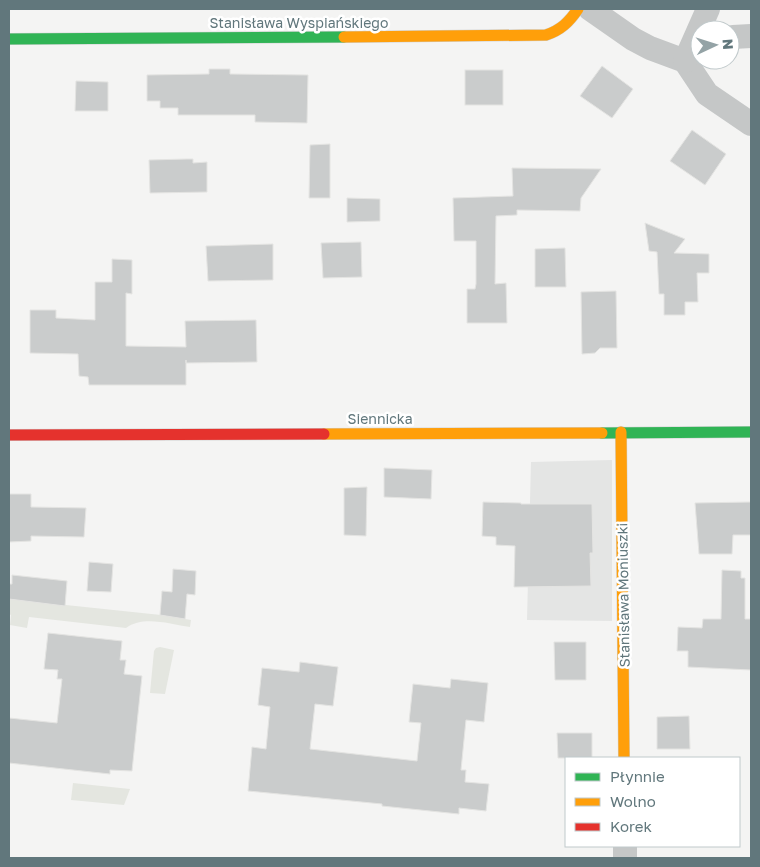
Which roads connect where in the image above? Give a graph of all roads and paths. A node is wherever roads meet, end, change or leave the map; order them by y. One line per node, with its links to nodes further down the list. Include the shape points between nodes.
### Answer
1 (578, 9): 3 (street, Stanisława Wyspiańskiego, via 565,26 546,35)
2 (590, 9): 4 (street, via 650,48)
3 (9, 39)
4 (690, 57)
5 (697, 70): 6 (street, via 707,94)
6 (751, 124)
7 (621, 432): 8 (street, Siennicka); 9 (street, Siennicka); 10 (street, Stanisława Moniuszki)
8 (751, 432)
9 (9, 435)
10 (624, 757)

